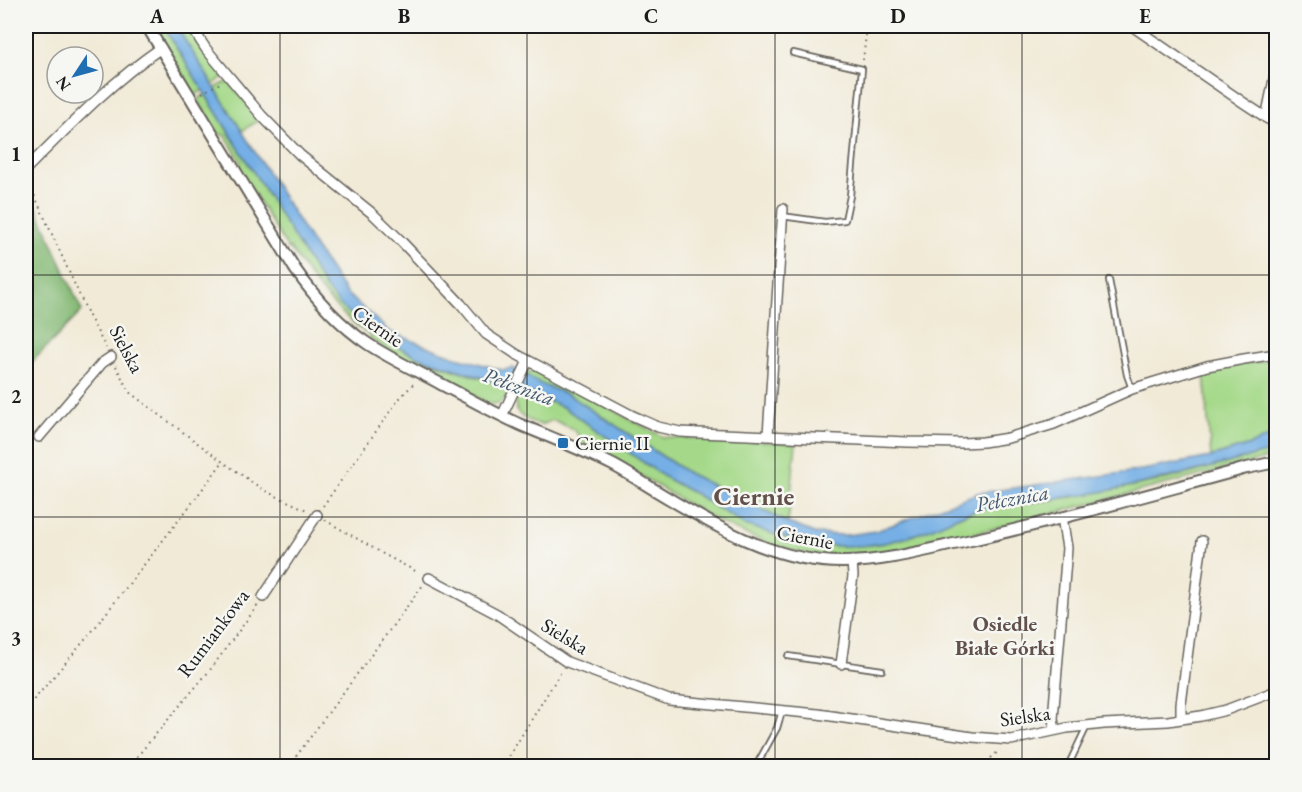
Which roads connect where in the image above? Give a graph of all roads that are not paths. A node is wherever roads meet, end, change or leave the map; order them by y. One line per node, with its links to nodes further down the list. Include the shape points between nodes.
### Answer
1 (147, 26): 5 (street, Ciernie)
2 (191, 26): 15 (street, via 262,116 300,155 374,214 486,334)
3 (1132, 26): 4 (street)
4 (1147, 30): 8 (street)
5 (161, 48): 10 (street, via 109,89); 17 (street, Ciernie, via 273,234 323,306 367,343)
6 (793, 53): 11 (lane, via 861,69 845,220 825,222)
7 (1276, 70): 8 (street)
8 (1266, 118): 9 (street)
9 (1276, 124)
10 (26, 169)
11 (782, 212): 18 (street)
12 (1109, 280): 16 (lane)
13 (1276, 354): 16 (street, via 1207,366)
14 (111, 357): 19 (street)
15 (528, 361): 17 (street); 18 (street, via 658,427 680,432)
16 (1132, 389): 18 (street, via 1054,424 983,442)
17 (502, 416): 24 (street, Ciernie, via 614,465 737,536 794,555)
18 (768, 435)
19 (39, 436)
20 (1276, 462): 22 (street, Ciernie)
21 (317, 515): 26 (street, Rumiankowa)
22 (1062, 517): 24 (street, Ciernie, via 907,554); 34 (street, via 1067,548)
23 (1202, 540): 32 (street)
24 (852, 561): 28 (street)
25 (429, 578): 31 (street, Sielska, via 497,614 567,662 669,700)
26 (263, 597)
27 (788, 656): 28 (lane)
28 (841, 664): 29 (lane)
29 (882, 670)
30 (1276, 691): 32 (street, Sielska, via 1226,710)
31 (782, 711): 34 (street, Sielska, via 1011,741); 35 (lane)
32 (1181, 718): 33 (street, Sielska)
33 (1086, 726): 34 (street, Sielska); 36 (lane)
34 (1055, 730)
35 (756, 766)
36 (1068, 766)

